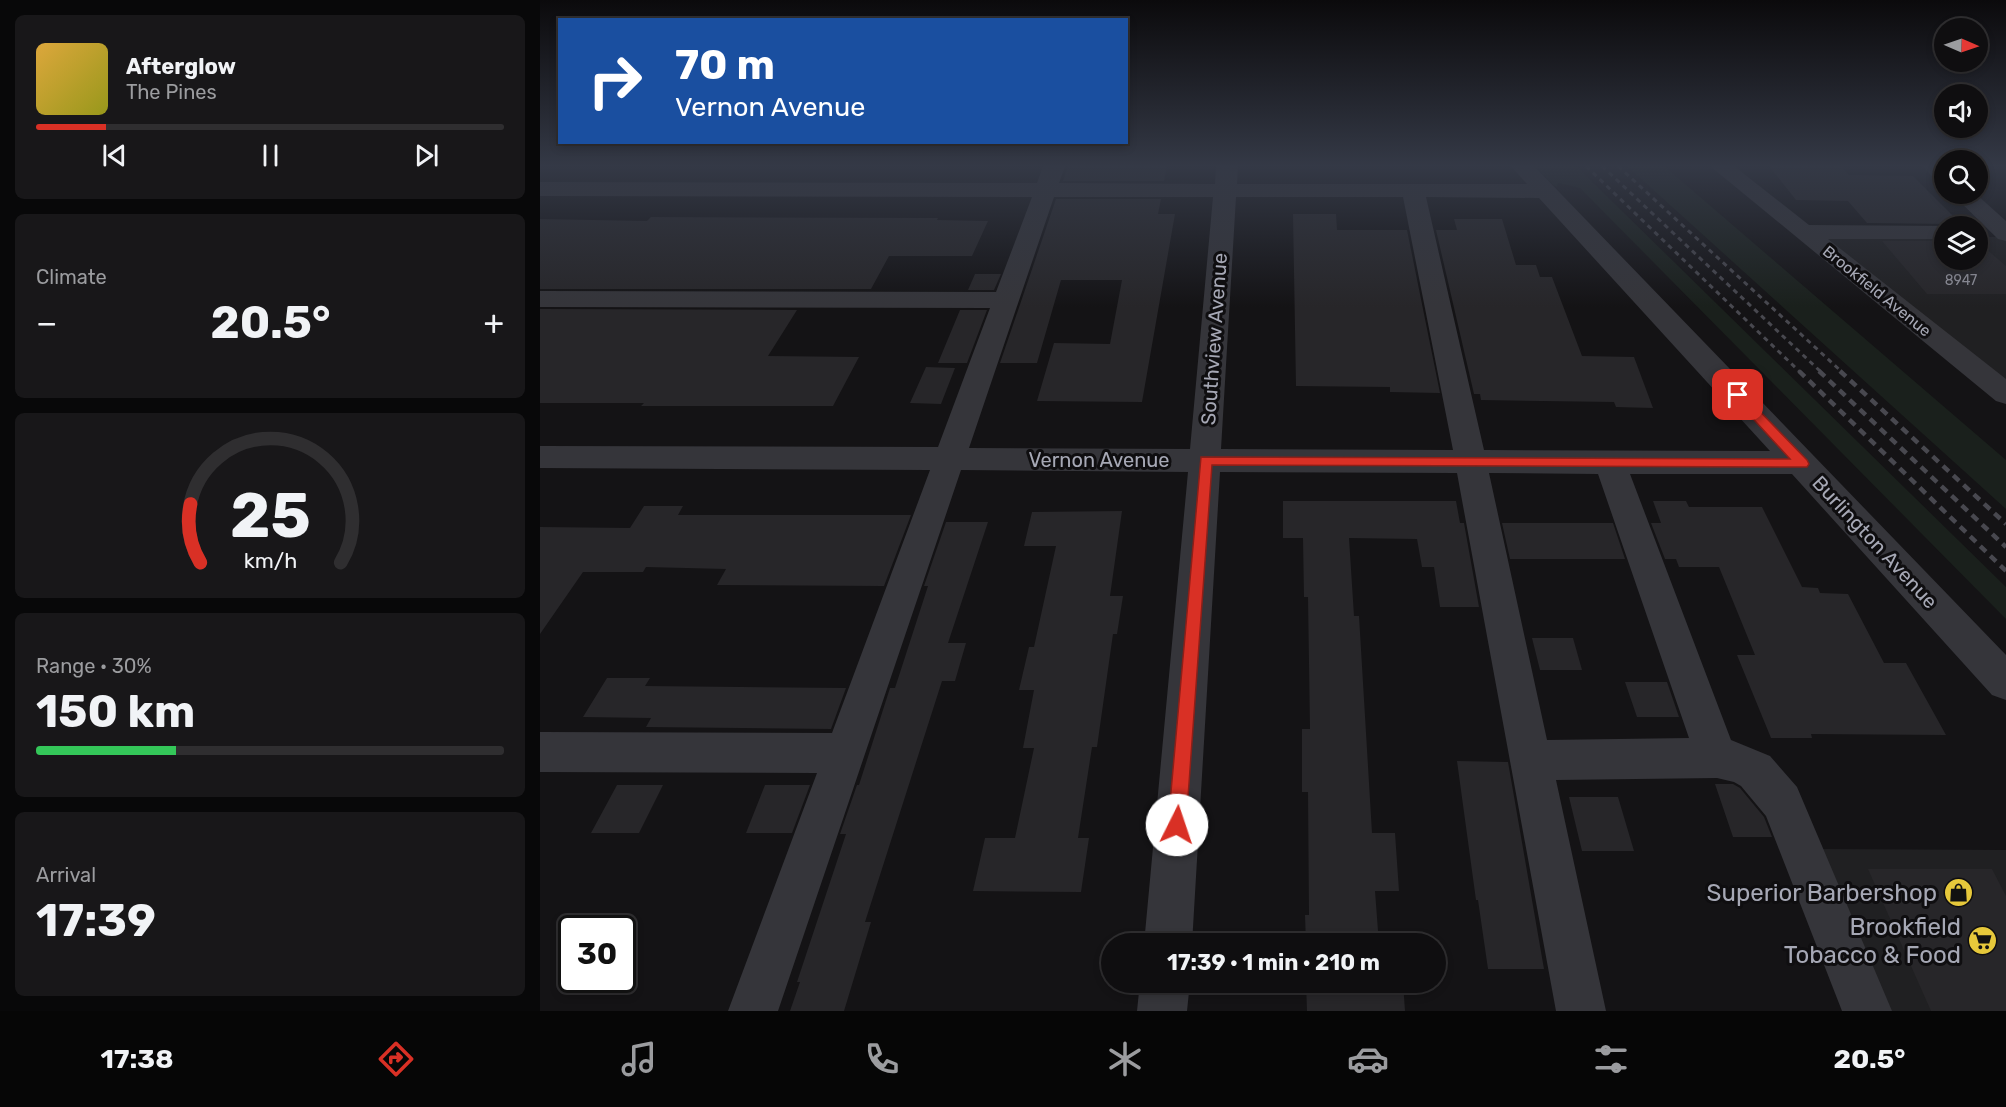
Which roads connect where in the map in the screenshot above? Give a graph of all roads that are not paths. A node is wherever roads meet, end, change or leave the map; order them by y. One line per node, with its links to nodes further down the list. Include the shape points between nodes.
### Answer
1 (1037, 213): 12 (street)
2 (1224, 213): 16 (street, Southview Avenue)
3 (1403, 213): 17 (street)
4 (1567, 213): 19 (street, Burlington Avenue)
5 (1780, 213): 7 (street, Brookfield Avenue)
6 (1984, 213): 10 (street)
7 (1803, 232): 8 (street); 13 (street, Brookfield Avenue)
8 (1934, 232)
9 (1988, 233): 10 (street)
10 (2005, 233)
11 (540, 299): 12 (street)
12 (1006, 300): 15 (street)
13 (2006, 394)
14 (540, 457): 15 (street, Vernon Avenue)
15 (949, 460): 16 (street, Vernon Avenue); 22 (street)
16 (1206, 460): 17 (street, Vernon Avenue); 25 (street, Southview Avenue)
17 (1471, 462): 18 (street, Vernon Avenue); 24 (street)
18 (1610, 463): 19 (street, Vernon Avenue); 23 (street)
19 (1802, 464): 20 (street, Burlington Avenue)
20 (2006, 682)
21 (540, 752): 22 (street)
22 (845, 753): 27 (street)
23 (1717, 758): 24 (street); 30 (street, via 1752,768 1768,781 1782,802)
24 (1531, 760): 29 (street)
25 (1169, 933)
26 (1164, 993): 28 (street)
27 (753, 1011)
28 (1162, 1011)
29 (1581, 1011)
30 (1867, 1011)

